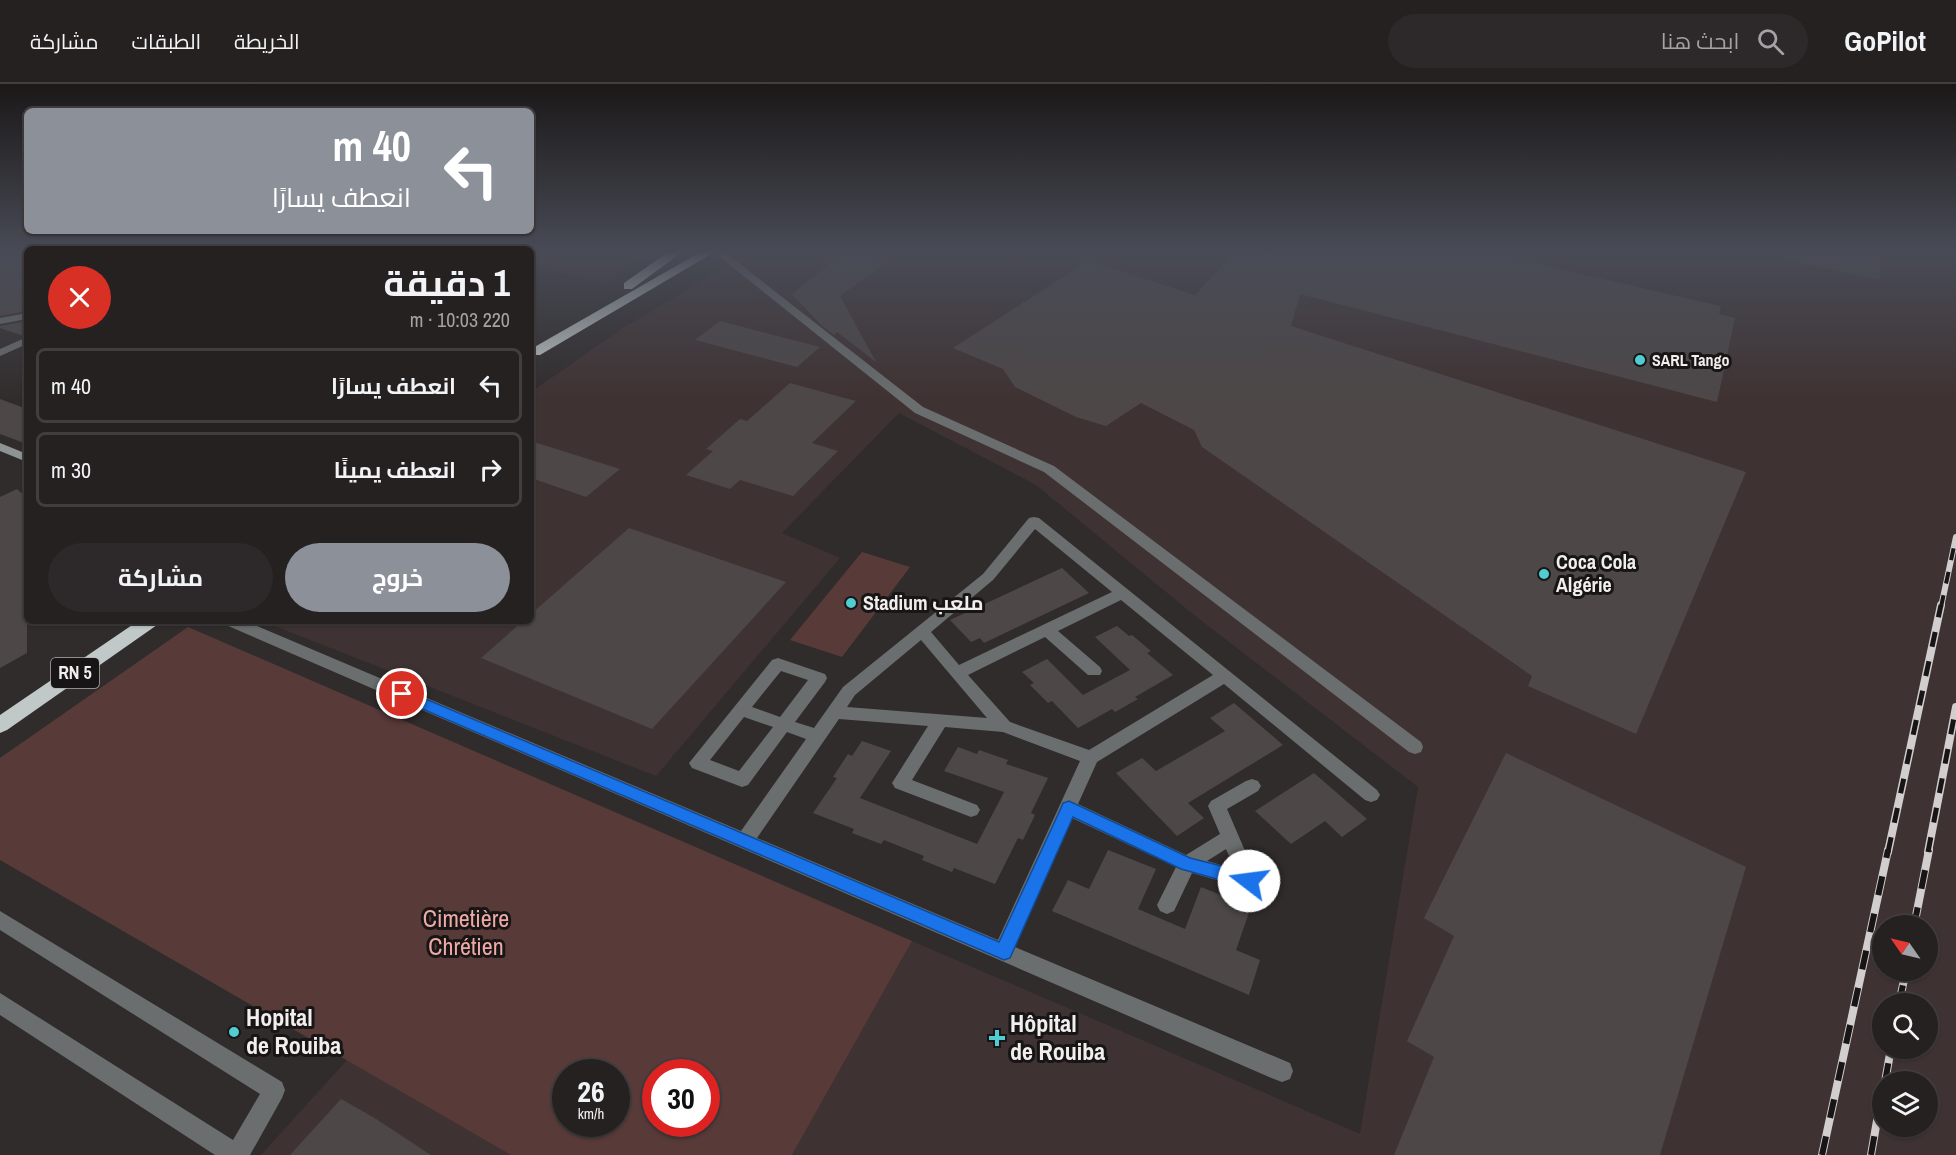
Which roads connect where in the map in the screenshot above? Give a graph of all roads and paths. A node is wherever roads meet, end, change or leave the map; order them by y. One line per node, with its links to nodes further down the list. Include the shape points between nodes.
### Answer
1 (608, 300): 7 (highway)
2 (625, 300): 8 (highway)
3 (779, 300): 27 (street, via 919,410 1048,469)
4 (24, 317): 5 (lane)
5 (0, 321)
6 (24, 341): 9 (street)
7 (534, 352)
8 (534, 352)
9 (0, 353)
10 (0, 447): 11 (main road)
11 (24, 457)
12 (1123, 593): 15 (street); 16 (street, via 1034,521 988,577); 19 (street)
13 (146, 624): 23 (highway, RN 5)
14 (238, 624): 34 (street)
15 (1047, 630): 17 (street); 18 (street)
16 (922, 631): 18 (street); 21 (street, via 849,691)
17 (1094, 671)
18 (957, 673): 25 (street)
19 (1224, 676): 28 (street); 30 (street)
20 (741, 710): 24 (street); 24 (street, via 778,664 819,678); 24 (street, via 698,763 742,780)
21 (834, 712): 22 (street); 26 (street)
22 (940, 720): 25 (street); 32 (street, via 901,783)
23 (0, 725)
24 (783, 725): 26 (street)
25 (1004, 726): 28 (street)
26 (817, 736): 34 (street)
27 (1415, 747)
28 (1090, 758): 31 (street)
29 (1252, 786): 33 (street, via 1217,806)
30 (1371, 795)
31 (1069, 808): 35 (street); 38 (street)
32 (971, 810)
33 (1231, 836): 35 (street); 35 (street, via 1249,881)
34 (744, 841): 38 (street)
35 (1187, 864): 36 (street)
36 (1167, 905)
37 (0, 920): 41 (street, via 274,1090)
38 (1004, 952): 40 (street)
39 (0, 1003): 41 (street)
40 (1282, 1071)
41 (236, 1155)

